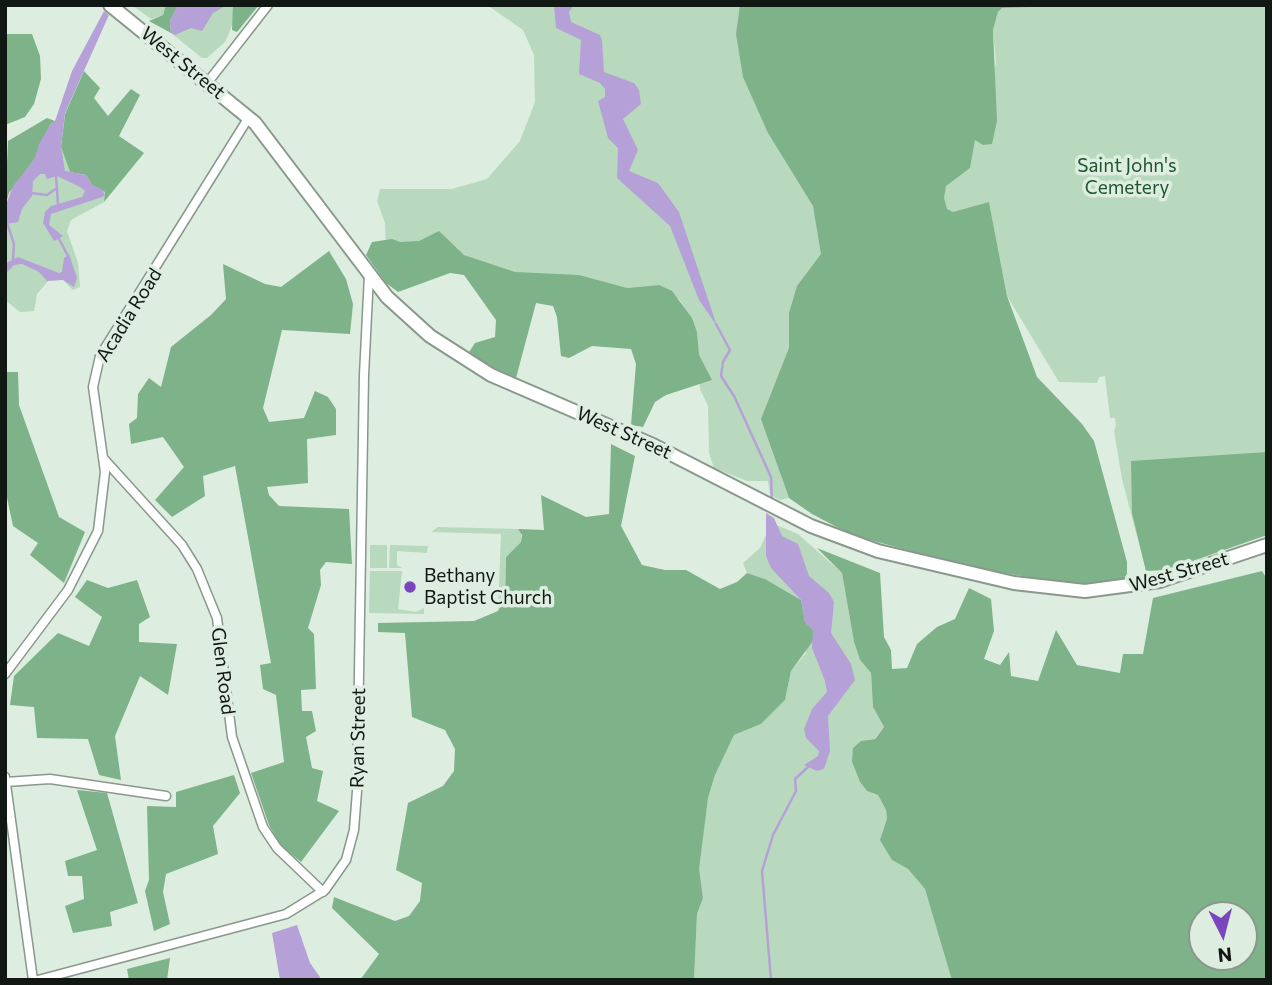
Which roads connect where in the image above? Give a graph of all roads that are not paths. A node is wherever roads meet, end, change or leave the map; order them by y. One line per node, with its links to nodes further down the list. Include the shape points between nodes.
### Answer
1 (110, 5): 3 (main road, West Street)
2 (268, 5): 3 (street)
3 (208, 82): 4 (main road, West Street)
4 (248, 117): 5 (main road, West Street); 6 (street, Acadia Road, via 100,356 93,394)
5 (369, 275): 7 (main road, West Street, via 417,325 480,369 653,444 843,540 877,551 1014,583 1107,590 1150,584); 11 (street, Ryan Street, via 356,810 346,860)
6 (103, 458): 8 (street, Acadia Road, via 103,501 90,549 62,599); 11 (street, Glen Road, via 182,545 200,575 218,623 232,737 263,827 277,848)
7 (1267, 545)
8 (5, 674)
9 (6, 780): 10 (street, via 50,779); 12 (street)
10 (166, 796)
11 (323, 892): 12 (street, Ryan Street, via 286,914)
12 (36, 980)

